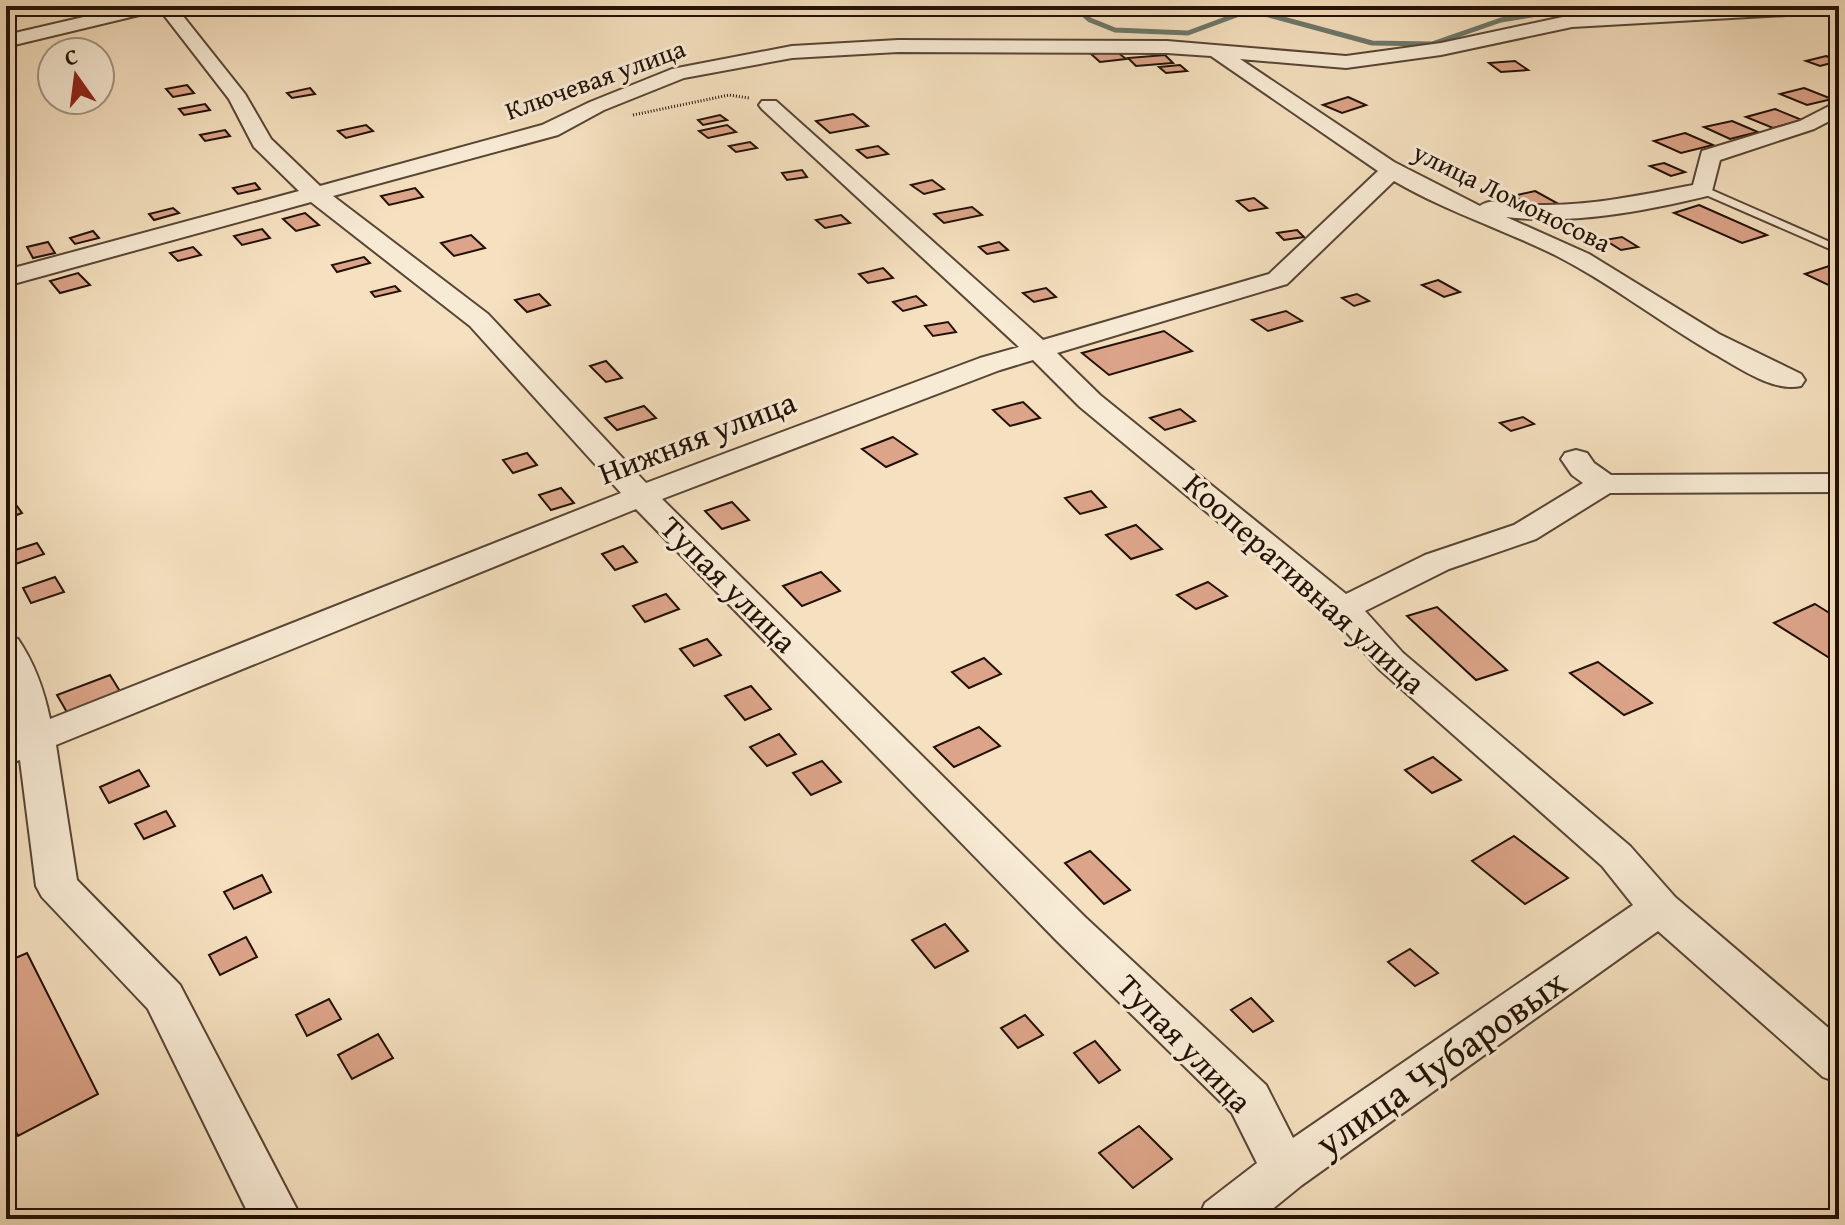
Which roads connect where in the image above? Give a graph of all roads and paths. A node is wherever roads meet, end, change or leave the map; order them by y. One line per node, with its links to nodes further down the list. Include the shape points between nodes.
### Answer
1 (154, 6): 4 (street)
2 (166, 6): 11 (street, Тупая улица, via 238,98 262,142)
3 (1836, 11): 5 (street, Ключевая улица, via 1572,21 1441,49 1346,62)
4 (6, 41)
5 (1216, 51): 7 (street, Ключевая улица, via 898,46 792,52 679,73); 9 (street, улица Ломоносова)
6 (769, 105): 7 (path, via 729,95 622,116); 15 (street, Кооперативная улица)
7 (597, 106): 11 (street, Ключевая улица, via 550,130)
8 (1839, 107): 10 (street, via 1807,125 1710,156)
9 (1392, 170): 12 (street, улица Ломоносова); 15 (street, Нижняя улица, via 1278,279)
10 (1703, 190): 12 (street, via 1603,208 1525,214); 13 (lane)
11 (315, 194): 14 (street, Ключевая улица); 20 (street, Тупая улица, via 479,320)
12 (1447, 200): 16 (street, улица Ломоносова, via 1578,258 1719,347)
13 (1839, 250)
14 (6, 278)
15 (1040, 351): 20 (street, Нижняя улица, via 990,364); 21 (street, Кооперативная улица, via 1090,401)
16 (1791, 380)
17 (1576, 459): 19 (street)
18 (1839, 483): 19 (street)
19 (1604, 484): 21 (street, via 1525,532 1437,562)
20 (641, 496): 23 (street, Нижняя улица); 26 (street, Тупая улица, via 1071,929 1249,1099)
21 (1344, 609): 24 (street, Кооперативная улица, via 1391,661 1616,856)
22 (6, 647): 23 (street, via 25,687)
23 (21, 745): 27 (street, via 57,886 164,997)
24 (1660, 908): 25 (street, Кооперативная улица); 26 (street, улица Чубаровых)
25 (1839, 1064)
26 (1285, 1170): 28 (street, улица Чубаровых)
27 (277, 1219)
28 (1223, 1219)

